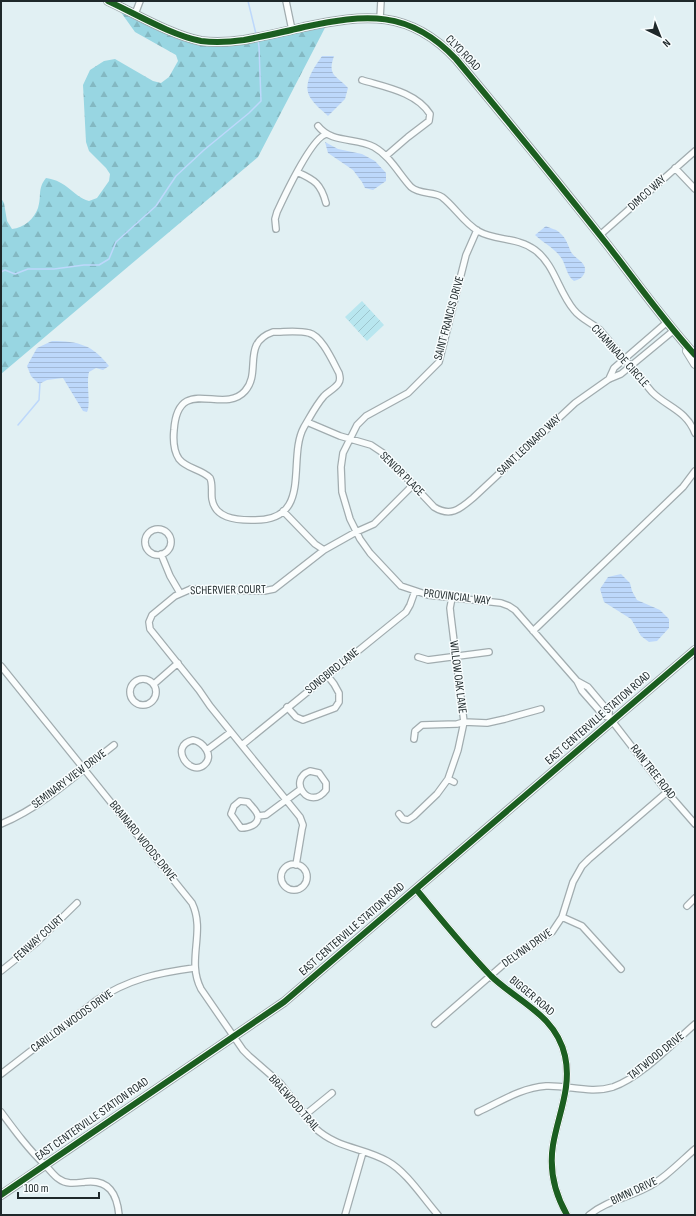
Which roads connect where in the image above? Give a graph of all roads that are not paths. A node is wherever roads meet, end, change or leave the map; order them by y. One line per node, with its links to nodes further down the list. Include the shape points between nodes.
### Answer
1 (108, 1): 5 (street, CLYO ROAD)
2 (140, 1): 5 (street)
3 (286, 1): 7 (street)
4 (381, 1): 6 (street)
5 (135, 14): 7 (street, CLYO ROAD, via 192,39 216,42)
6 (380, 18): 7 (street, CLYO ROAD, via 342,19); 19 (street, CLYO ROAD, via 413,27 429,35 448,50)
7 (292, 30)
8 (362, 80): 12 (street, via 407,95 423,105 430,114 429,122)
9 (318, 126): 10 (street, CHAMINADE CIRCLE)
10 (327, 134): 12 (street, CHAMINADE CIRCLE, via 371,146); 14 (street, via 320,136)
11 (695, 151): 13 (street, DIMCO WAY)
12 (386, 156): 18 (street, CHAMINADE CIRCLE, via 412,188 443,198)
13 (675, 168): 15 (street); 19 (street, DIMCO WAY)
14 (297, 172): 16 (street, via 318,184); 17 (street, via 277,212)
15 (695, 189)
16 (326, 203)
17 (276, 229)
18 (477, 230): 23 (street, CHAMINADE CIRCLE, via 492,237 524,244 543,256 574,311 594,324); 29 (street, SAINT FRANCIS DRIVE, via 466,255 439,362 408,393 366,416)
19 (600, 235): 20 (street, CLYO ROAD)
20 (666, 323): 21 (street, CLYO ROAD); 23 (street, SAINT LEONARD WAY)
21 (673, 331): 22 (street, CLYO ROAD); 24 (street, CLYO ROAD); 25 (street, SAINT LEONARD WAY)
22 (695, 355)
23 (625, 359): 25 (street, CHAMINADE CIRCLE); 26 (street, SAINT LEONARD WAY, via 614,368)
24 (695, 364)
25 (631, 366): 26 (street, SAINT LEONARD WAY); 28 (street, CHAMINADE CIRCLE, via 657,397 686,417)
26 (609, 379): 33 (street, SAINT LEONARD WAY, via 560,416 463,507)
27 (307, 422): 29 (street, SENIOR PLACE); 32 (street, via 301,436 294,494); 32 (street, via 324,396 341,378 324,346 316,337 310,333 290,332 273,332 259,341 255,349 251,380 244,393 228,399 200,398 186,401 175,417 173,440 176,452 187,466 210,478 213,502 219,512 233,518 260,520)
28 (695, 433)
29 (350, 438): 31 (street, SENIOR PLACE, via 371,445 383,453); 34 (street, PROVINCIAL WAY, via 343,453 342,492)
30 (695, 471): 40 (street, via 683,487)
31 (413, 486): 33 (street, SENIOR PLACE, via 434,507); 34 (street, SCHERVIER COURT, via 374,524)
32 (283, 511): 35 (street)
33 (450, 512)
34 (356, 532): 35 (street, SCHERVIER COURT); 37 (street, PROVINCIAL WAY, via 390,576 401,586)
35 (324, 550): 38 (street, SCHERVIER COURT, via 279,586 268,591 191,589)
36 (161, 554): 36 (street, via 170,547 170,536 161,529 147,533 144,540 147,550); 38 (street)
37 (415, 591): 39 (street, PROVINCIAL WAY); 47 (street, SONGBIRD LANE, via 406,612)
38 (180, 593): 45 (street, SCHERVIER COURT, via 152,615 149,622 150,629)
39 (452, 598): 40 (street, PROVINCIAL WAY, via 501,602 515,610); 43 (street, WILLOW OAK LANE, via 450,617)
40 (533, 631): 51 (street, PROVINCIAL WAY, via 604,716)
41 (695, 650): 51 (street, EAST CENTERVILLE STATION ROAD)
42 (489, 652): 43 (street)
43 (456, 656): 44 (street, via 428,660); 52 (street, WILLOW OAK LANE)
44 (418, 657)
45 (178, 663): 48 (street); 53 (street, SCHERVIER COURT)
46 (1, 666): 58 (street, BRAINARD WOODS DRIVE)
47 (327, 676): 49 (street, SONGBIRD LANE); 49 (street, via 339,693 339,702 335,708 303,720 296,717)
48 (154, 684): 48 (street, via 148,679 138,679 130,686 129,694 138,704 149,704 156,695)
49 (287, 707): 56 (street, SONGBIRD LANE)
50 (541, 709): 52 (street, via 505,720 487,723)
51 (610, 718): 62 (street, RAIN TREE ROAD); 69 (street, EAST CENTERVILLE STATION ROAD)
52 (464, 722): 54 (street, via 422,724 415,731); 59 (street, WILLOW OAK LANE)
53 (231, 732): 56 (street, SCHERVIER COURT); 57 (street)
54 (414, 739)
55 (114, 745): 58 (street, SEMINARY VIEW DRIVE)
56 (242, 745): 63 (street, SCHERVIER COURT)
57 (207, 750): 57 (street, via 193,740 182,746 181,752 188,764 198,768 207,762)
58 (84, 768): 66 (street, SEMINARY VIEW DRIVE, via 43,801); 74 (street, BRAINARD WOODS DRIVE, via 192,903 198,925)
59 (448, 778): 60 (street); 64 (street, WILLOW OAK LANE, via 437,794 414,816 408,820)
60 (454, 782)
61 (301, 789): 61 (street, via 308,797 316,798 326,790 326,783 319,773 310,771 301,778); 63 (street)
62 (667, 792): 67 (street, RAIN TREE ROAD); 73 (street, DELYNN DRIVE, via 582,866 573,882)
63 (286, 800): 65 (street, via 266,815); 68 (street, SCHERVIER COURT, via 300,817 302,825)
64 (399, 814)
65 (258, 816): 65 (street, via 248,802 244,801 237,803 231,814 241,828 252,826)
66 (1, 824)
67 (695, 824)
68 (296, 865): 68 (street, via 288,866 282,872 281,880 289,890 297,890 306,882 305,871)
69 (416, 889): 77 (street, BIGGER ROAD); 80 (street, EAST CENTERVILLE STATION ROAD, via 290,997)
70 (695, 898): 72 (street)
71 (77, 903): 76 (street, FENWAY COURT, via 36,943)
72 (687, 906)
73 (562, 917): 75 (street, via 582,926); 77 (street, DELYNN DRIVE, via 552,932 514,956)
74 (194, 968): 80 (street, BRAINARD WOODS DRIVE, via 201,989); 81 (street, CARILLON WOODS DRIVE, via 154,974 109,992)
75 (621, 969)
76 (1, 971)
77 (491, 975): 78 (street, DELYNN DRIVE); 82 (street, BIGGER ROAD, via 538,1012 553,1029 565,1055 568,1068)
78 (435, 1024)
79 (695, 1024): 82 (street, TAITWOOD DRIVE, via 638,1073 621,1084 593,1090)
80 (233, 1036): 86 (street, BRAEWOOD TRAIL, via 248,1056 280,1083); 89 (street, EAST CENTERVILLE STATION ROAD)
81 (1, 1074)
82 (567, 1087): 85 (street, TAITWOOD DRIVE, via 545,1086 529,1089); 94 (street, BIGGER ROAD, via 553,1146 552,1166 555,1188)
83 (332, 1094): 86 (street)
84 (1, 1112): 89 (street, via 36,1158)
85 (478, 1112)
86 (304, 1115): 88 (street, BRAEWOOD TRAIL, via 315,1128 331,1140)
87 (695, 1150): 95 (street, BIMNI DRIVE, via 653,1184)
88 (363, 1152): 92 (street); 93 (street, BRAEWOOD TRAIL, via 378,1156 394,1165)
89 (45, 1165): 90 (street, EAST CENTERVILLE STATION ROAD); 91 (street, via 62,1181 72,1184 98,1182 109,1188 116,1200)
90 (1, 1195)
91 (119, 1215)
92 (345, 1215)
93 (438, 1215)
94 (567, 1215)
95 (589, 1215)

